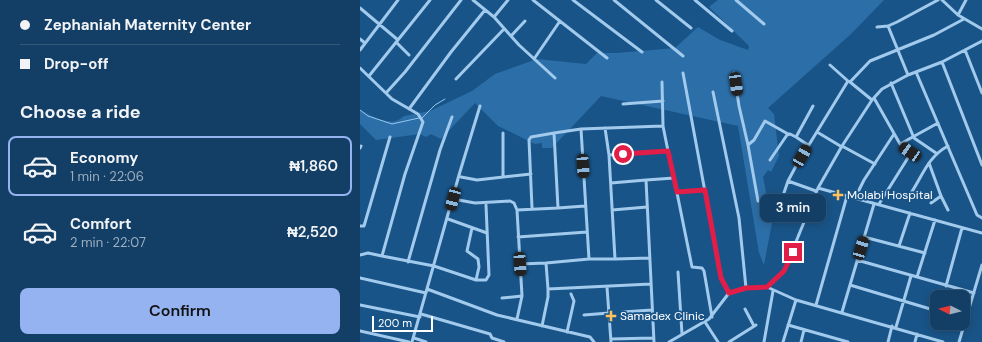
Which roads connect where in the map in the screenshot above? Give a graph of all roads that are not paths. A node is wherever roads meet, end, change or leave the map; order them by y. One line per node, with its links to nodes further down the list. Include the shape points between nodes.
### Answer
1 (391, 0): 16 (street)
2 (398, 0): 16 (street)
3 (430, 0): 34 (street)
4 (462, 0): 59 (street)
5 (475, 0): 18 (street)
6 (508, 0): 20 (street)
7 (533, 0): 23 (street)
8 (574, 0): 40 (street)
9 (614, 0): 42 (street)
10 (656, 0): 28 (street)
11 (695, 0): 31 (street)
12 (736, 0): 25 (street)
13 (938, 0): 26 (street)
14 (942, 0): 19 (street)
15 (966, 0): 19 (street)
16 (396, 4): 24 (street)
17 (360, 8): 24 (street)
18 (486, 10): 20 (street); 66 (street)
19 (958, 15): 21 (street)
20 (494, 17): 29 (street)
21 (964, 19): 30 (street); 37 (street, via 934,35)
22 (525, 21): 32 (street)
23 (560, 21): 43 (street); 44 (street)
24 (380, 23): 34 (street); 36 (street)
25 (764, 24)
26 (888, 26): 27 (street); 37 (street)
27 (877, 27)
28 (691, 28)
29 (504, 29): 32 (street); 54 (street)
30 (982, 29)
31 (732, 31)
32 (511, 36): 44 (street)
33 (360, 38): 36 (street)
34 (398, 41): 41 (street, via 398,46); 52 (street)
35 (982, 41): 39 (street)
36 (365, 43): 38 (street)
37 (898, 48): 51 (street); 56 (street, via 870,61)
38 (360, 50)
39 (965, 50): 45 (street); 60 (street)
40 (642, 52)
41 (409, 55)
42 (683, 56)
43 (607, 58)
44 (534, 59): 53 (street)
45 (942, 62): 48 (street); 91 (street)
46 (830, 65): 56 (street)
47 (360, 68): 52 (street)
48 (916, 72): 51 (street); 68 (street)
49 (683, 73): 99 (street)
50 (734, 73): 81 (street)
51 (908, 75): 57 (street)
52 (369, 76): 59 (street)
53 (555, 78)
54 (456, 79)
55 (662, 82): 62 (street)
56 (849, 82): 61 (street); 73 (street)
57 (891, 83): 61 (street); 77 (street)
58 (713, 92): 156 (street, via 739,218)
59 (386, 93): 66 (street)
60 (982, 93)
61 (873, 99): 76 (street); 83 (street)
62 (663, 101): 63 (street); 69 (street)
63 (623, 104)
64 (480, 106): 106 (street)
65 (813, 106): 79 (street)
66 (409, 109): 135 (street, via 418,114 422,124)
67 (452, 117): 140 (street)
68 (938, 123): 77 (street); 84 (street)
69 (663, 126): 70 (street); 85 (street)
70 (605, 128): 71 (street); 87 (street)
71 (581, 129): 72 (street); 112 (street)
72 (554, 132): 92 (street, via 529,138); 115 (street)
73 (816, 132): 82 (street); 83 (street)
74 (503, 133): 94 (street)
75 (788, 134): 79 (street); 81 (street, via 765,121 754,140); 88 (street)
76 (894, 134): 80 (street); 90 (street)
77 (913, 135): 80 (street); 86 (street)
78 (390, 136): 124 (street, via 364,226)
79 (796, 137): 82 (street)
80 (900, 144): 110 (street, via 911,154)
81 (748, 145): 107 (street)
82 (808, 145): 97 (street)
83 (842, 146): 90 (street); 100 (street)
84 (948, 146): 86 (street); 121 (street, via 977,215)
85 (668, 151): 87 (street); 95 (street)
86 (936, 153): 89 (street)
87 (609, 155): 98 (street)
88 (770, 160)
89 (929, 163): 103 (street); 104 (street)
90 (874, 164): 105 (street)
91 (982, 165)
92 (531, 174): 94 (street); 114 (street)
93 (461, 176): 94 (street, via 477,180)
94 (503, 176)
95 (674, 178): 96 (street); 101 (street)
96 (646, 180): 98 (street); 113 (street)
97 (788, 181): 100 (street); 120 (street)
98 (611, 183): 117 (street)
99 (705, 190): 101 (street); 160 (street, via 721,278)
100 (817, 190): 102 (street); 155 (street, via 788,264 780,277)
101 (677, 192): 178 (street, via 692,268 702,268 704,271)
102 (846, 196): 105 (street); 169 (street)
103 (909, 196)
104 (941, 196): 108 (street); 118 (street)
105 (855, 198): 109 (street)
106 (453, 199): 116 (street, via 475,203 510,202 514,203); 122 (street)
107 (758, 201)
108 (931, 203)
109 (874, 204): 110 (street); 131 (street)
110 (879, 204): 119 (street)
111 (486, 205): 128 (street)
112 (586, 206): 115 (street); 127 (street)
113 (647, 207): 117 (street); 136 (street)
114 (532, 208): 115 (street); 116 (street)
115 (558, 208)
116 (517, 210): 130 (street)
117 (612, 210): 138 (street)
118 (948, 210)
119 (910, 213): 123 (street); 132 (street)
120 (776, 218)
121 (982, 218)
122 (448, 219): 125 (street); 144 (street)
123 (935, 220): 126 (street); 133 (street)
124 (360, 226)
125 (472, 228): 128 (street); 150 (street, via 467,250 478,259)
126 (962, 228): 129 (street); 153 (street)
127 (587, 232): 130 (street); 137 (street)
128 (488, 233): 150 (street, via 489,275 486,280)
129 (982, 233)
130 (518, 237): 142 (street)
131 (864, 237): 132 (street); 139 (street)
132 (899, 246): 133 (street)
133 (925, 253): 149 (street)
134 (360, 255): 135 (street)
135 (382, 256): 140 (street)
136 (650, 258): 138 (street); 151 (street)
137 (589, 259): 138 (street); 141 (street)
138 (615, 259)
139 (857, 260): 146 (street); 152 (street)
140 (408, 262): 144 (street)
141 (546, 262): 142 (street); 157 (street)
142 (520, 264): 163 (street)
143 (982, 265): 147 (street)
144 (434, 266): 150 (street); 158 (street)
145 (678, 272): 188 (street)
146 (911, 276): 149 (street); 166 (street)
147 (980, 277): 161 (street)
148 (360, 278): 158 (street)
149 (917, 278): 153 (street)
150 (476, 280)
151 (651, 284): 154 (street); 172 (street)
152 (850, 286): 166 (street); 174 (street)
153 (946, 286): 161 (street)
154 (607, 287): 157 (street); 175 (street)
155 (767, 287): 156 (street); 159 (street)
156 (746, 288): 160 (street)
157 (548, 289): 182 (street)
158 (427, 291): 177 (street); 179 (street)
159 (773, 291): 165 (street); 201 (street)
160 (729, 293): 178 (street)
161 (974, 293): 167 (street)
162 (571, 294): 187 (street, via 574,301)
163 (522, 296): 164 (street); 179 (street)
164 (502, 298)
165 (796, 300): 169 (street); 181 (street)
166 (904, 301): 170 (street); 183 (street)
167 (970, 304)
168 (360, 305): 177 (street)
169 (816, 305): 174 (street)
170 (930, 308)
171 (745, 309): 200 (street, via 755,325)
172 (652, 310): 173 (street); 192 (street)
173 (623, 312)
174 (842, 312): 183 (street)
175 (608, 313): 176 (street); 193 (street)
176 (584, 315)
177 (420, 316): 191 (street); 196 (street, via 490,334)
178 (712, 317): 180 (street)
179 (517, 320): 182 (street)
180 (705, 322): 188 (street); 199 (street)
181 (788, 325): 184 (street); 202 (street)
182 (542, 326): 187 (street)
183 (894, 327): 189 (street); 206 (street)
184 (804, 330): 190 (street); 203 (street)
185 (962, 330): 209 (street)
186 (360, 331): 194 (street)
187 (567, 332): 197 (street, via 590,337)
188 (682, 334): 198 (street)
189 (917, 334): 207 (street); 208 (street)
190 (830, 337): 204 (street); 205 (street)
191 (413, 340): 195 (street)
192 (654, 340): 193 (street)
193 (611, 341)
194 (409, 342)
195 (426, 342)
196 (504, 342)
197 (594, 342)
198 (668, 342)
199 (718, 342)
200 (729, 342)
201 (764, 342)
202 (783, 342)
203 (801, 342)
204 (829, 342)
205 (848, 342)
206 (888, 342)
207 (915, 342)
208 (943, 342)
209 (959, 342)

